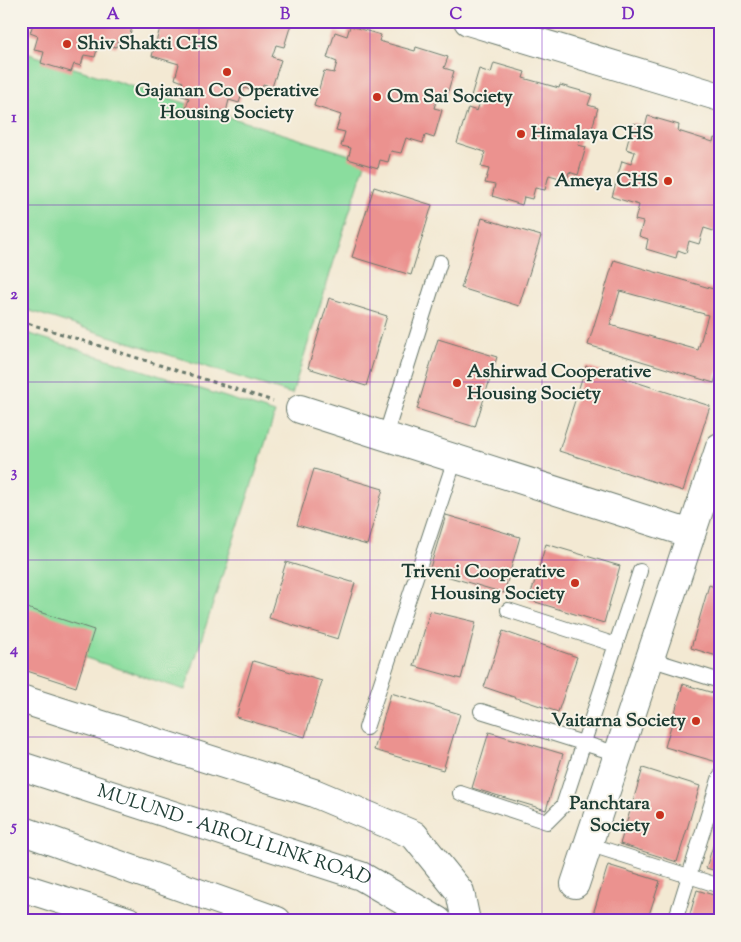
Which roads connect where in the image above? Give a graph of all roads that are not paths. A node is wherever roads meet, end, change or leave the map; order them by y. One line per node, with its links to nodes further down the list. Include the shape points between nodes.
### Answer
1 (468, 21): 2 (street)
2 (720, 98)
3 (440, 262): 5 (lane)
4 (300, 410): 5 (street)
5 (385, 437): 7 (street)
6 (720, 447): 8 (street)
7 (455, 459): 9 (street); 17 (lane)
8 (716, 474): 9 (street)
9 (691, 534): 13 (street)
10 (640, 571): 12 (lane)
11 (508, 610): 12 (lane)
12 (616, 645): 18 (lane)
13 (650, 659): 14 (lane); 19 (street)
14 (720, 681)
15 (21, 699): 32 (street, via 314,794 414,835 460,892)
16 (480, 711): 18 (lane)
17 (366, 728)
18 (584, 743): 19 (lane); 22 (lane, via 563,806 547,822)
19 (618, 754): 24 (street)
20 (21, 766): 31 (street, MULUND - AIROLI LINK ROAD, via 361,876)
21 (720, 776): 25 (lane)
22 (460, 793)
23 (21, 830): 30 (street)
24 (588, 844): 25 (lane); 26 (street)
25 (689, 877): 27 (lane); 33 (lane)
26 (575, 884)
27 (720, 886)
28 (21, 887): 29 (street)
29 (128, 921)
30 (277, 921)
31 (438, 921)
32 (466, 921)
33 (676, 921)

